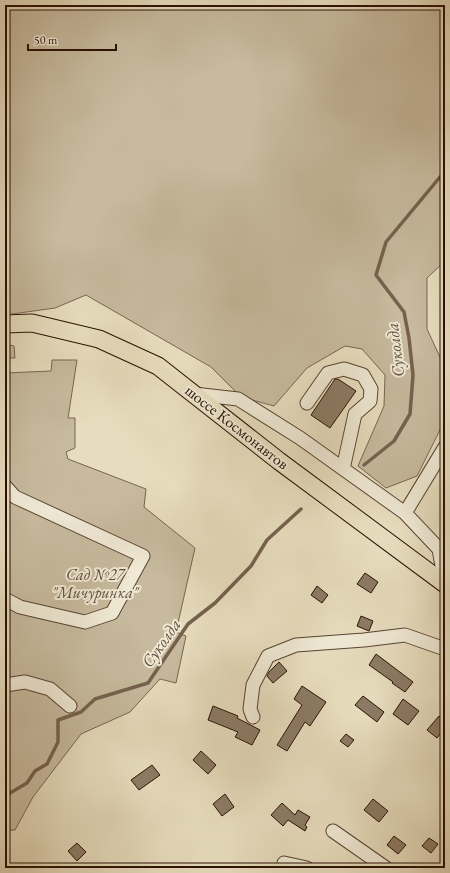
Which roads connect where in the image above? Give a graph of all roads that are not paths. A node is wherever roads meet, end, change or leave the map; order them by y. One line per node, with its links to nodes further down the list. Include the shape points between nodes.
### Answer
1 (5, 324): 2 (main road, шоссе Космонавтов, via 32,323 99,339 158,366)
2 (194, 394): 5 (street, via 238,399); 8 (main road, шоссе Космонавтов, via 279,461)
3 (307, 403): 5 (street, via 328,373 344,368 363,375 371,389 370,401 355,414)
4 (445, 447): 7 (street)
5 (343, 469): 7 (street)
6 (5, 486): 9 (street, via 15,497 143,556 112,613 85,622 20,607)
7 (405, 513): 8 (street, via 439,549)
8 (445, 584)
9 (5, 599)
10 (445, 649): 13 (street, via 405,634 296,645 268,656 254,685 250,709)
11 (5, 685): 12 (street, via 25,682 50,689)
12 (70, 706)
13 (254, 717)
14 (333, 831): 17 (street)
15 (284, 864): 16 (street)
16 (307, 868)
17 (386, 868)

